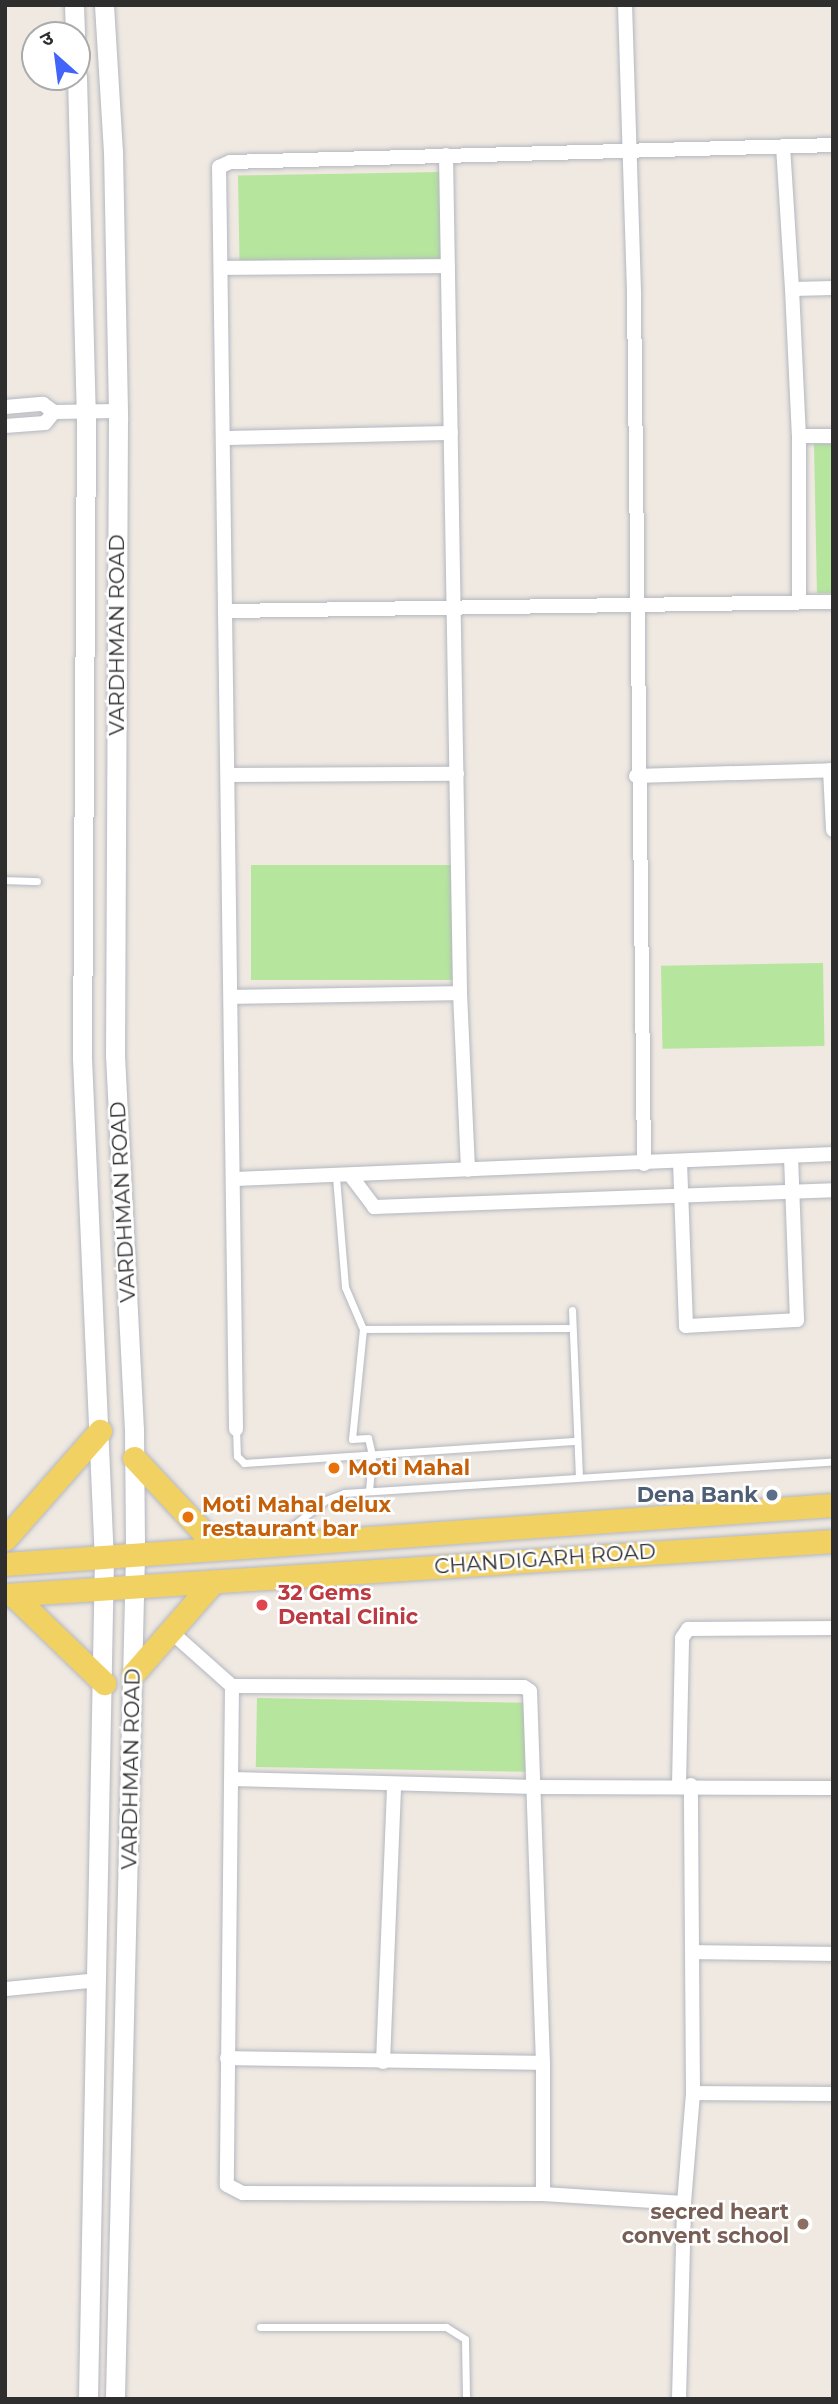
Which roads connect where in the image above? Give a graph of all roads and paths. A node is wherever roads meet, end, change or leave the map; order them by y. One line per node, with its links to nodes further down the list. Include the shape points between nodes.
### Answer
1 (104, 5): 13 (street, VARDHMAN ROAD, via 113,151)
2 (625, 5): 6 (street)
3 (77, 91): 15 (street, VARDHMAN ROAD)
4 (833, 145): 5 (street)
5 (783, 146): 6 (street); 11 (street)
6 (630, 151): 7 (street); 23 (street)
7 (446, 155): 8 (street); 9 (street, via 224,163 219,167)
8 (448, 266): 9 (street); 17 (street)
9 (221, 268): 20 (street)
10 (833, 288): 11 (street)
11 (792, 289): 18 (street)
12 (5, 407): 14 (street, via 43,404)
13 (118, 411): 15 (street); 52 (street, VARDHMAN ROAD, via 115,1055)
14 (54, 412): 15 (street); 16 (street, via 45,423)
15 (86, 412): 49 (street, VARDHMAN ROAD, via 80,977)
16 (5, 426)
17 (451, 433): 20 (street); 24 (street)
18 (799, 436): 19 (street); 22 (street)
19 (833, 436)
20 (224, 438): 25 (street)
21 (833, 601): 22 (street)
22 (799, 602): 23 (street)
23 (635, 605): 24 (street); 29 (street)
24 (456, 606): 25 (street); 27 (street)
25 (227, 611): 28 (street)
26 (832, 770): 29 (street); 30 (street)
27 (457, 774): 28 (street); 33 (street)
28 (229, 775): 34 (street)
29 (636, 776): 38 (street)
30 (833, 830)
31 (5, 880): 32 (lane)
32 (37, 881)
33 (460, 993): 34 (street); 39 (street)
34 (233, 997): 41 (street)
35 (833, 1154): 36 (street)
36 (791, 1157): 37 (street); 43 (street)
37 (680, 1162): 38 (street); 44 (street)
38 (644, 1164): 39 (street)
39 (468, 1170): 40 (street, via 377,1170)
40 (343, 1177): 41 (street); 44 (street, via 374,1208); 47 (lane, via 345,1287)
41 (235, 1179): 48 (street)
42 (833, 1190): 43 (street)
43 (793, 1192): 44 (street); 44 (street, via 797,1320 686,1326)
44 (681, 1195)
45 (572, 1310): 46 (lane)
46 (572, 1328): 47 (lane); 50 (lane)
47 (363, 1329): 51 (lane, via 352,1438 368,1438)
48 (236, 1429): 51 (lane, via 237,1457 244,1463)
49 (100, 1432): 57 (main road); 62 (street, VARDHMAN ROAD)
50 (577, 1441): 51 (lane); 54 (lane)
51 (372, 1455): 55 (lane)
52 (134, 1458): 60 (main road); 61 (street, VARDHMAN ROAD)
53 (833, 1461): 54 (lane)
54 (579, 1476): 55 (lane)
55 (369, 1491): 59 (lane, via 334,1495)
56 (833, 1505): 59 (main road, CHANDIGARH ROAD)
57 (5, 1539)
58 (833, 1541): 64 (main road, CHANDIGARH ROAD)
59 (271, 1542): 60 (main road, CHANDIGARH ROAD)
60 (216, 1546): 61 (main road, CHANDIGARH ROAD)
61 (135, 1553): 62 (main road, CHANDIGARH ROAD); 65 (street, VARDHMAN ROAD)
62 (104, 1557): 63 (main road, CHANDIGARH ROAD); 66 (street, VARDHMAN ROAD)
63 (5, 1564)
64 (214, 1581): 65 (main road, CHANDIGARH ROAD); 69 (main road)
65 (135, 1586): 66 (main road, CHANDIGARH ROAD); 70 (street, VARDHMAN ROAD)
66 (103, 1589): 67 (main road, CHANDIGARH ROAD); 71 (street, VARDHMAN ROAD)
67 (9, 1595): 71 (main road)
68 (833, 1628): 75 (street, via 688,1629 682,1637)
69 (170, 1631): 70 (main road); 72 (street)
70 (133, 1674): 91 (street, VARDHMAN ROAD)
71 (104, 1683): 80 (street, VARDHMAN ROAD)
72 (232, 1686): 73 (street); 76 (street, via 524,1687 533,1696)
73 (232, 1779): 74 (street); 82 (street)
74 (394, 1784): 76 (street); 83 (street)
75 (685, 1785): 76 (street); 77 (street); 78 (street)
76 (535, 1787): 84 (street)
77 (833, 1788)
78 (694, 1952): 79 (street); 85 (street)
79 (833, 1954)
80 (98, 1980): 81 (street); 90 (street, VARDHMAN ROAD)
81 (5, 1989)
82 (227, 2058): 83 (street); 87 (street, via 225,2176 234,2191)
83 (383, 2062): 84 (street)
84 (543, 2063): 87 (street)
85 (694, 2093): 86 (street); 88 (street)
86 (833, 2094)
87 (543, 2194): 88 (street)
88 (684, 2203): 93 (street)
89 (260, 2327): 92 (lane, via 446,2327 465,2339)
90 (88, 2399)
91 (115, 2399)
92 (466, 2399)
93 (680, 2399)

